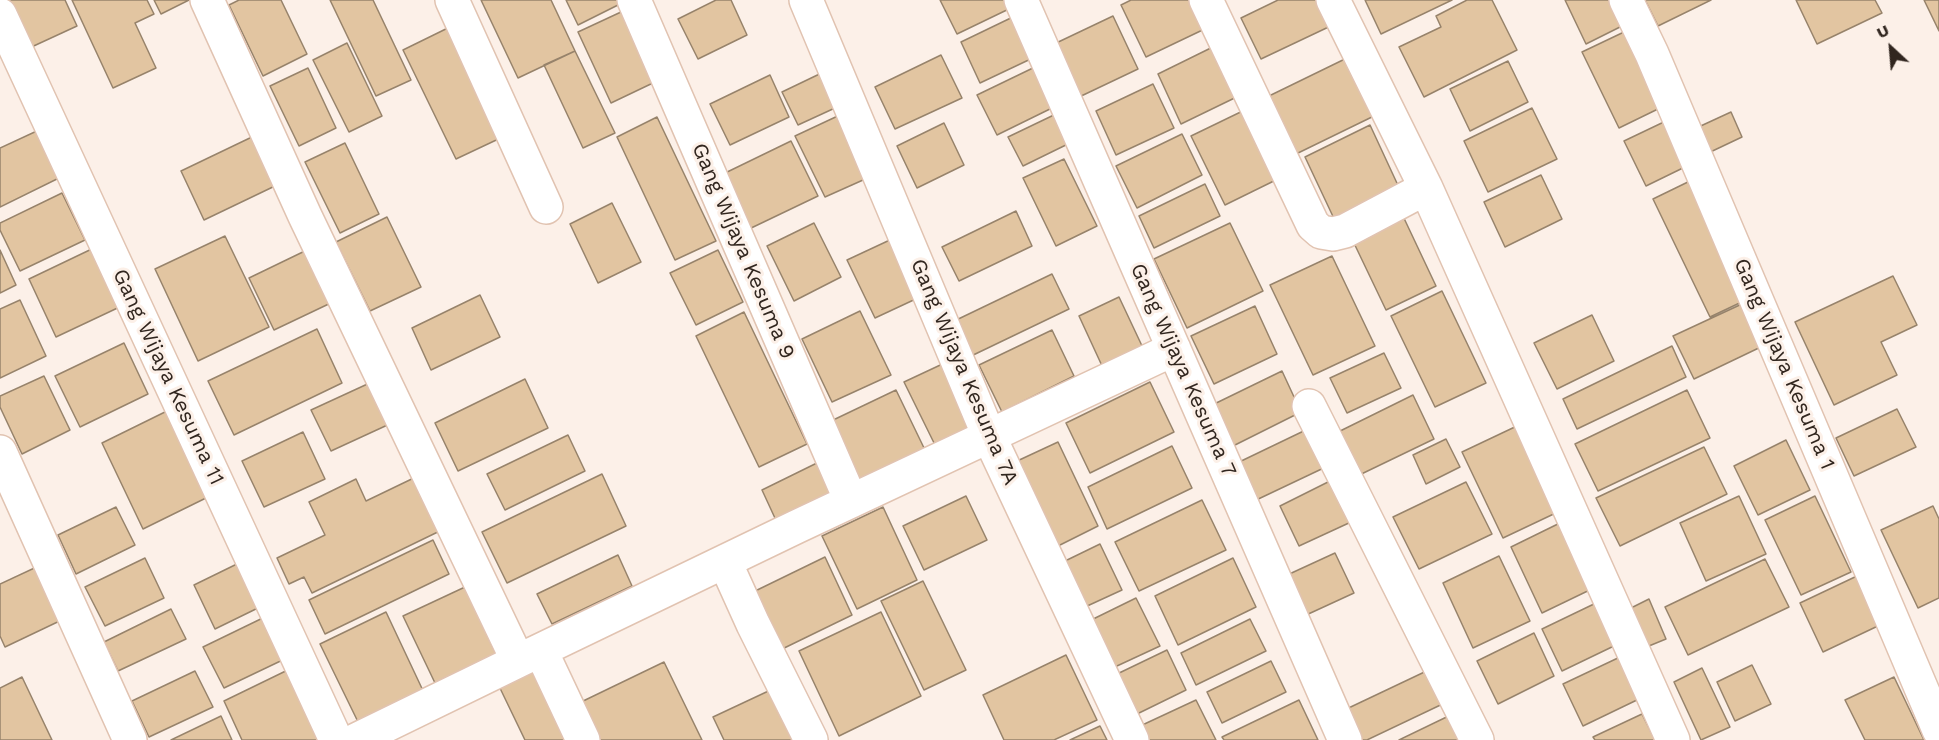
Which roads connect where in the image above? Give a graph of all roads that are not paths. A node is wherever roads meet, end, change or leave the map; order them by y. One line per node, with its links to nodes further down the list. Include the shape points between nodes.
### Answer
1 (207, 0): 18 (street, via 305,216)
2 (452, 0): 11 (street)
3 (634, 0): 16 (street, Gang Wijaya Kesuma 9)
4 (806, 0): 14 (street, Gang Wijaya Kesuma 7A)
5 (1021, 0): 12 (street, Gang Wijaya Kesuma 7)
6 (1206, 0): 10 (street, via 1313,225 1321,232 1345,231)
7 (1333, 0): 10 (street)
8 (1626, 0): 19 (street, Gang Wijaya Kesuma 1)
9 (0, 15): 21 (street, Gang Wijaya Kesuma 11)
10 (1426, 188): 28 (street)
11 (546, 207)
12 (1174, 349): 14 (street); 26 (street, Gang Wijaya Kesuma 7)
13 (1309, 406): 27 (street)
14 (989, 436): 16 (street); 25 (street, Gang Wijaya Kesuma 7A)
15 (0, 452): 20 (street)
16 (851, 501): 17 (street)
17 (725, 561): 18 (street); 24 (street)
18 (530, 656): 22 (street); 23 (street)
19 (1939, 730)
20 (130, 740)
21 (336, 740)
22 (356, 740)
23 (583, 740)
24 (811, 740)
25 (1132, 740)
26 (1345, 740)
27 (1477, 740)
28 (1672, 740)

